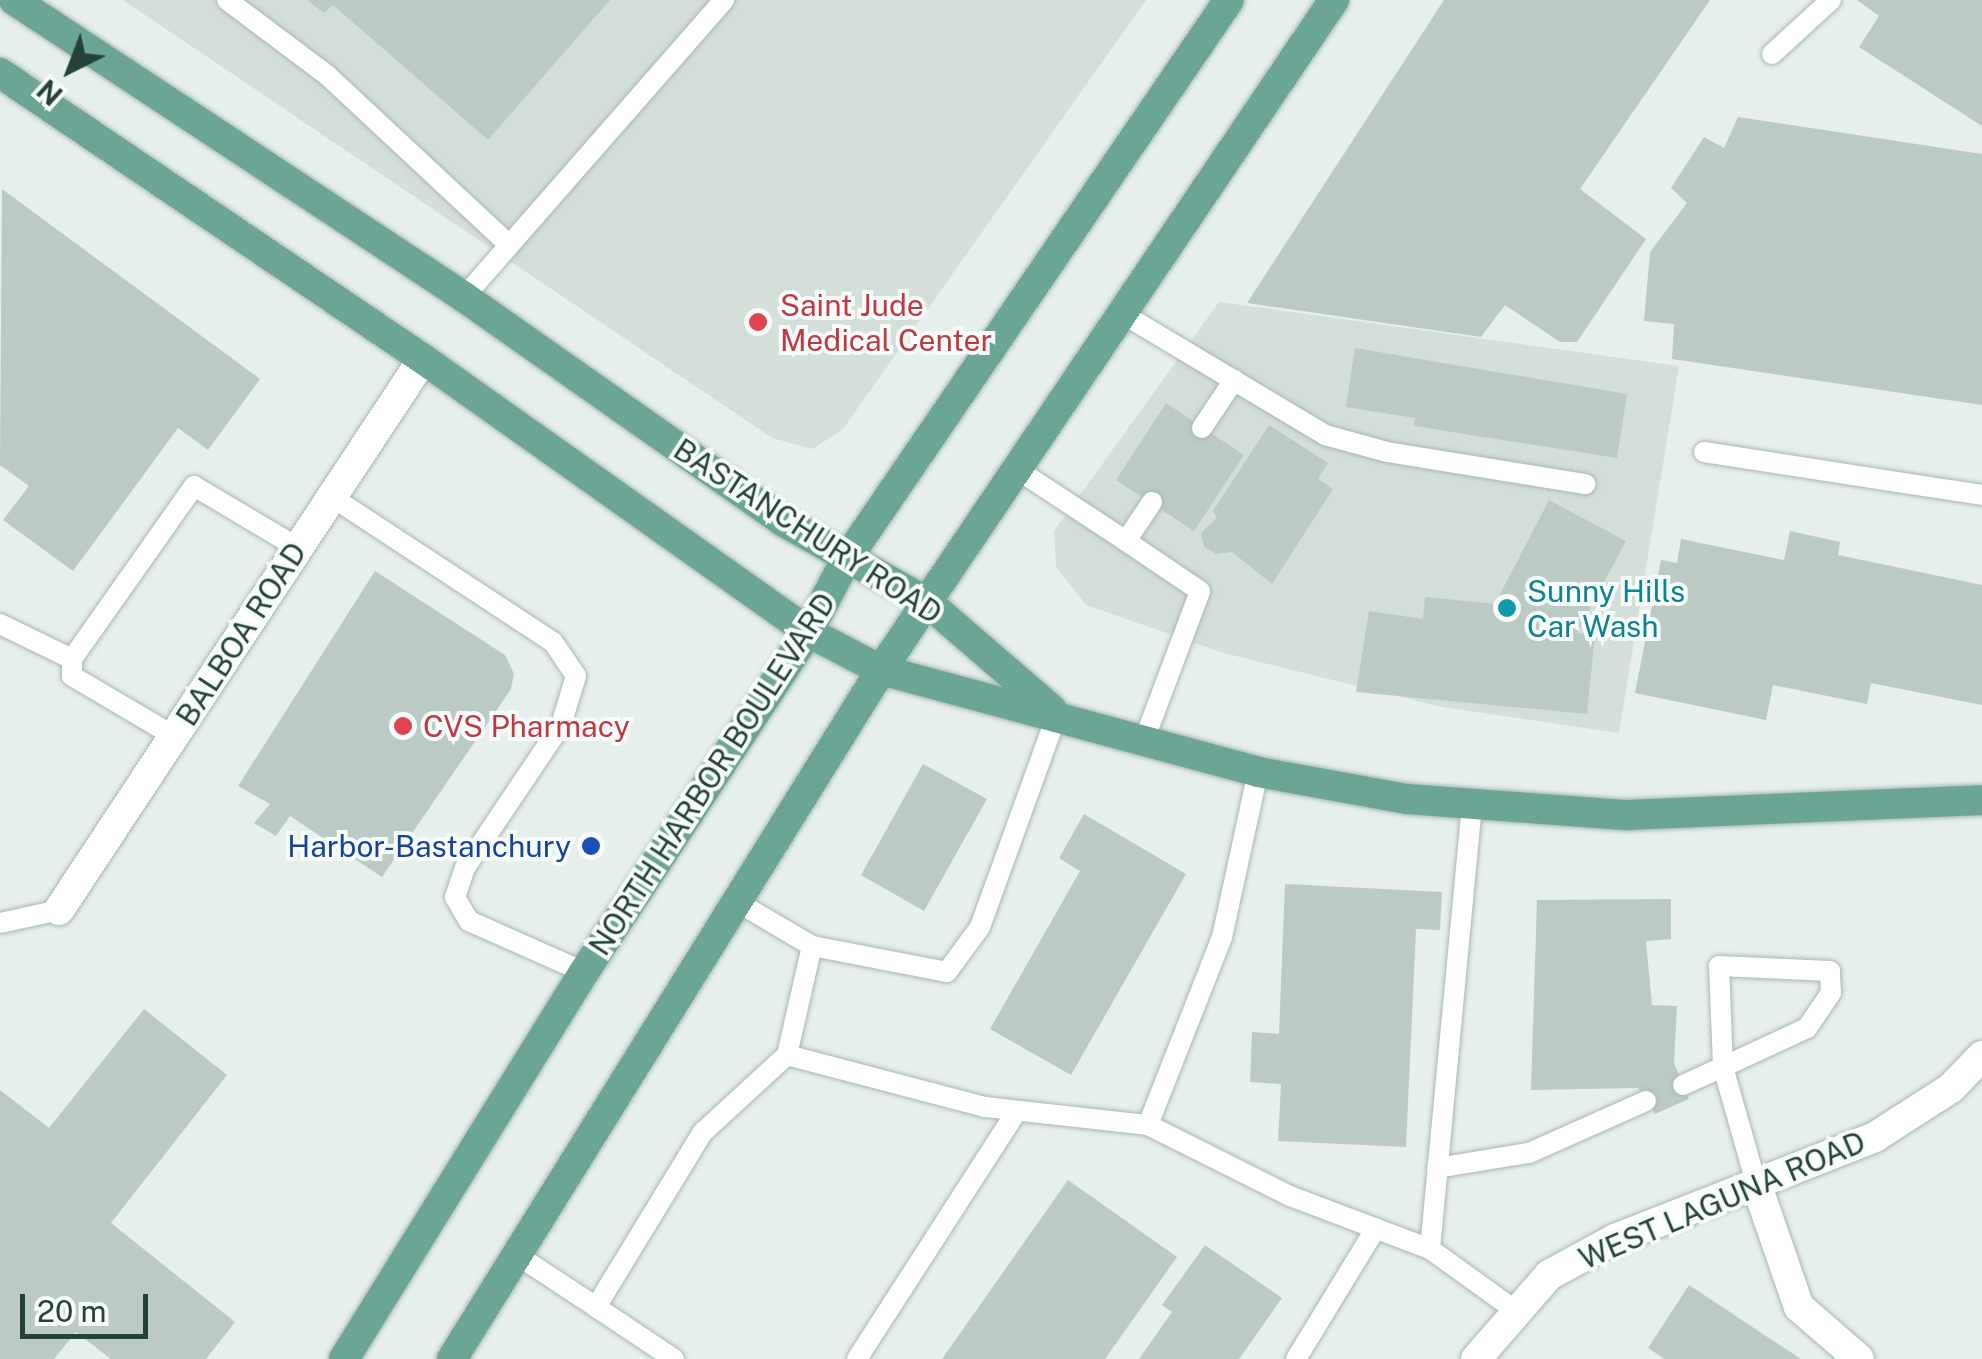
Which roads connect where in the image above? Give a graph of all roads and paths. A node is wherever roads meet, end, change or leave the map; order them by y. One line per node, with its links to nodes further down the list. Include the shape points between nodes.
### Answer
1 (14, 0): 10 (main road, BASTANCHURY ROAD)
2 (227, 0): 9 (lane, via 327,75)
3 (724, 0): 9 (lane)
4 (1228, 0): 23 (main road, NORTH HARBOR BOULEVARD)
5 (1334, 0): 11 (main road)
6 (1831, 0): 7 (lane)
7 (1772, 54)
8 (0, 74): 12 (main road)
9 (509, 245): 10 (lane)
10 (464, 297): 23 (main road, BASTANCHURY ROAD)
11 (1123, 314): 13 (lane); 16 (main road)
12 (423, 358): 19 (street, BALBOA ROAD); 26 (main road)
13 (1234, 380): 14 (lane); 17 (lane, via 1325,435 1387,452)
14 (1202, 428)
15 (1704, 452): 18 (lane)
16 (1018, 470): 21 (lane); 24 (main road)
17 (1584, 484)
18 (1982, 495)
19 (332, 497): 22 (street, BALBOA ROAD); 39 (lane, via 553,642 576,676 560,724 465,868 454,897 469,921)
20 (1152, 502): 21 (lane)
21 (1126, 541): 31 (lane, via 1200,592)
22 (298, 548): 27 (lane, via 194,486); 30 (street, BALBOA ROAD)
23 (846, 560): 24 (main road, BASTANCHURY ROAD); 26 (main road, NORTH HARBOR BOULEVARD)
24 (927, 602): 28 (main road); 29 (main road, BASTANCHURY ROAD)
25 (0, 624): 27 (lane)
26 (808, 632): 28 (main road); 39 (main road, NORTH HARBOR BOULEVARD)
27 (72, 658): 30 (lane, via 72,676)
28 (881, 670): 29 (main road); 35 (main road)
29 (1056, 714): 31 (main road); 38 (lane, via 980,927 947,972)
30 (174, 736): 36 (street, BALBOA ROAD)
31 (1143, 743): 32 (main road)
32 (1258, 772): 34 (main road); 46 (lane, via 1222,937)
33 (1982, 800): 34 (main road, via 1666,815)
34 (1472, 804): 47 (lane)
35 (739, 904): 38 (lane); 51 (main road)
36 (59, 910): 37 (lane)
37 (0, 923)
38 (812, 946): 40 (lane)
39 (584, 972): 54 (main road, NORTH HARBOR BOULEVARD)
40 (787, 1055): 45 (lane); 52 (lane, via 703,1132)
41 (1982, 1056): 48 (street, WEST LAGUNA ROAD, via 1951,1088 1874,1137)
42 (1723, 1067): 42 (lane, via 1807,1028 1830,994 1830,970 1720,966); 43 (lane); 48 (lane)
43 (1682, 1085)
44 (1646, 1101): 47 (lane, via 1529,1153)
45 (1016, 1112): 46 (lane); 57 (lane)
46 (1148, 1126): 49 (lane, via 1290,1196)
47 (1437, 1168): 50 (lane)
48 (1757, 1186): 53 (street, WEST LAGUNA ROAD, via 1614,1238 1549,1275); 60 (street, via 1799,1306)
49 (1376, 1228): 50 (lane); 58 (lane)
50 (1430, 1249): 53 (lane)
51 (520, 1257): 52 (lane); 55 (main road)
52 (596, 1308): 56 (lane)
53 (1516, 1311): 59 (street, WEST LAGUNA ROAD)
54 (344, 1359)
55 (452, 1359)
56 (674, 1359)
57 (856, 1359)
58 (1296, 1359)
59 (1476, 1359)
60 (1859, 1359)

